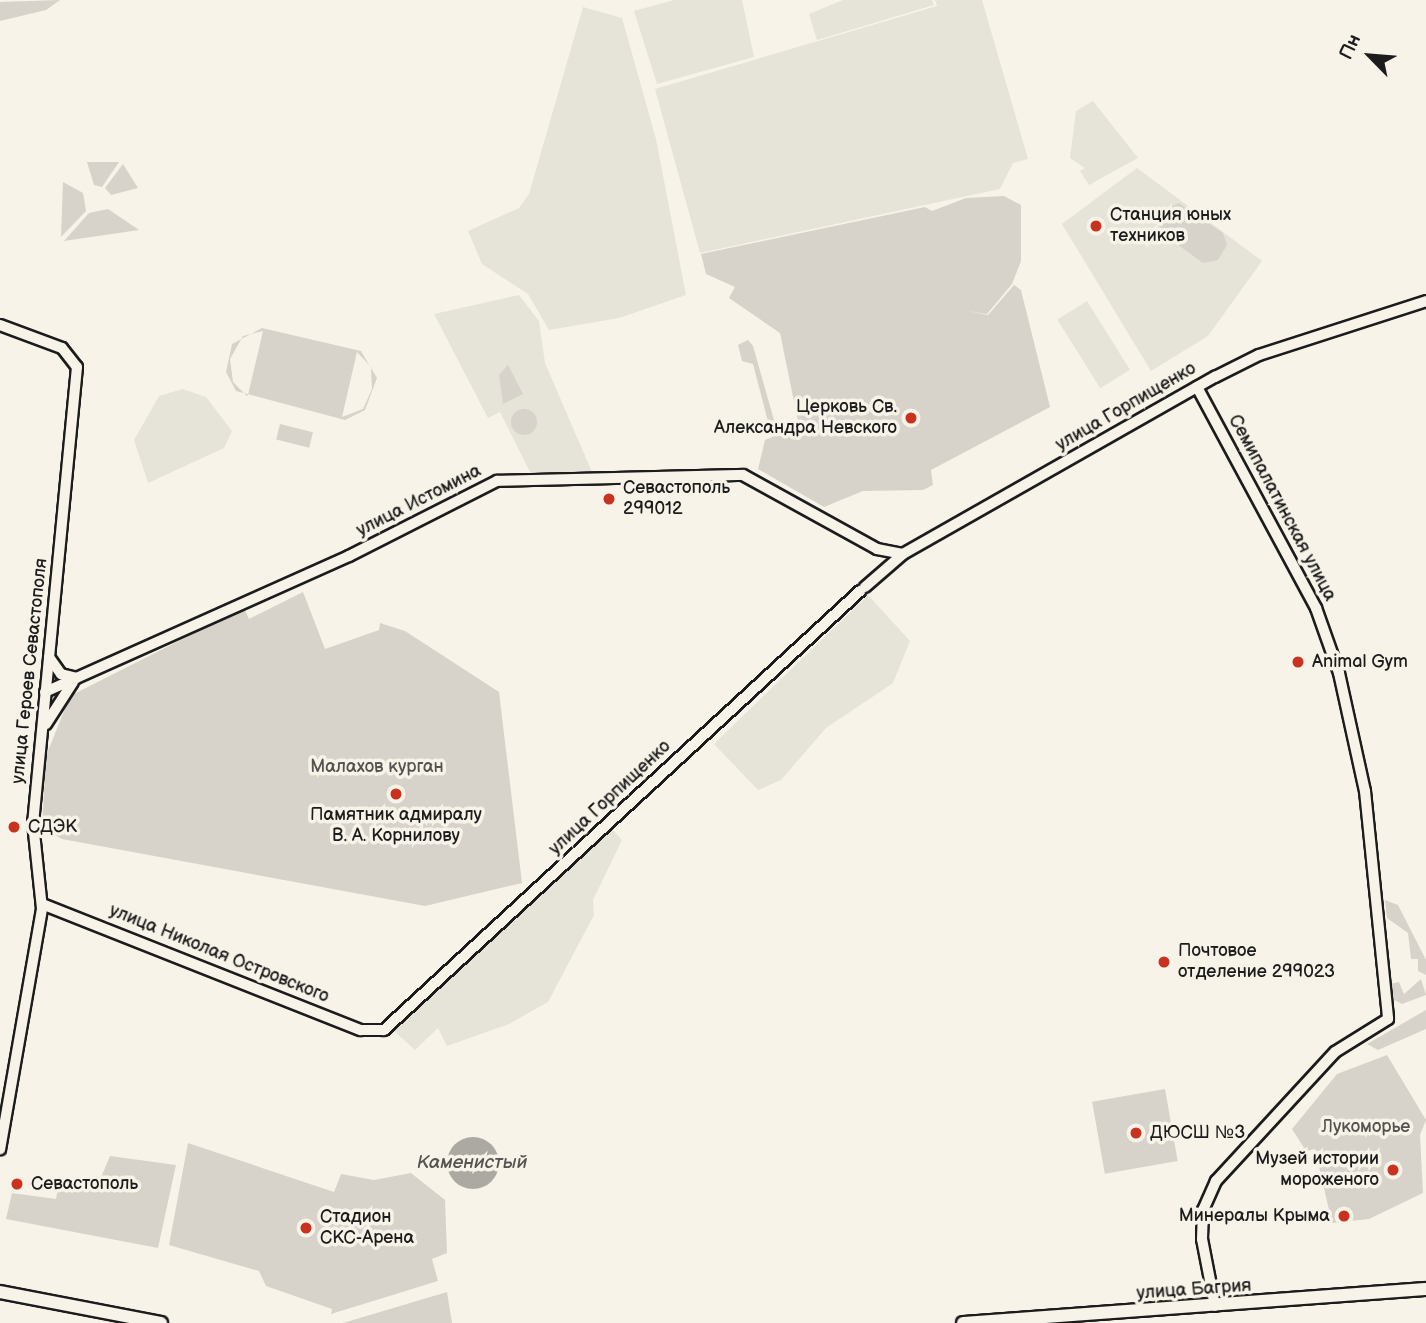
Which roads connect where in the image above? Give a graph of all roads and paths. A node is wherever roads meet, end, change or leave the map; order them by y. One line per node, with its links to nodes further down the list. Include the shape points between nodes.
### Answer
1 (1426, 300): 3 (main road, улица Горпищенко, via 1259,355)
2 (0, 325): 7 (main road, улица Героев Севастополя, via 62,348 77,367)
3 (1198, 387): 5 (main road, улица Горпищенко); 16 (main road, Семипалатинская улица, via 1316,608 1339,673 1365,792 1388,1019 1335,1052 1216,1181 1203,1210 1202,1239)
4 (881, 550): 5 (main road, улица Истомина); 6 (main road); 8 (main road, улица Истомина, via 743,475 497,481 349,556)
5 (903, 554): 6 (main road, улица Горпищенко)
6 (882, 571): 12 (main road, улица Горпищенко)
7 (49, 657): 8 (main road, via 61,674); 9 (main road, улица Героев Севастополя)
8 (77, 678): 9 (main road, улица Истомина); 10 (main road, via 50,711)
9 (45, 692): 10 (main road, улица Героев Севастополя)
10 (38, 743): 11 (main road, улица Героев Севастополя, via 33,841)
11 (42, 904): 12 (main road, улица Николая Островского, via 361,1030); 13 (main road, улица Героев Севастополя)
12 (384, 1030)
13 (0, 1149)
14 (1426, 1289): 16 (main road, улица Багрия)
15 (0, 1292): 17 (main road)
16 (1215, 1306): 18 (main road, улица Багрия)
17 (161, 1323)
18 (963, 1323)

